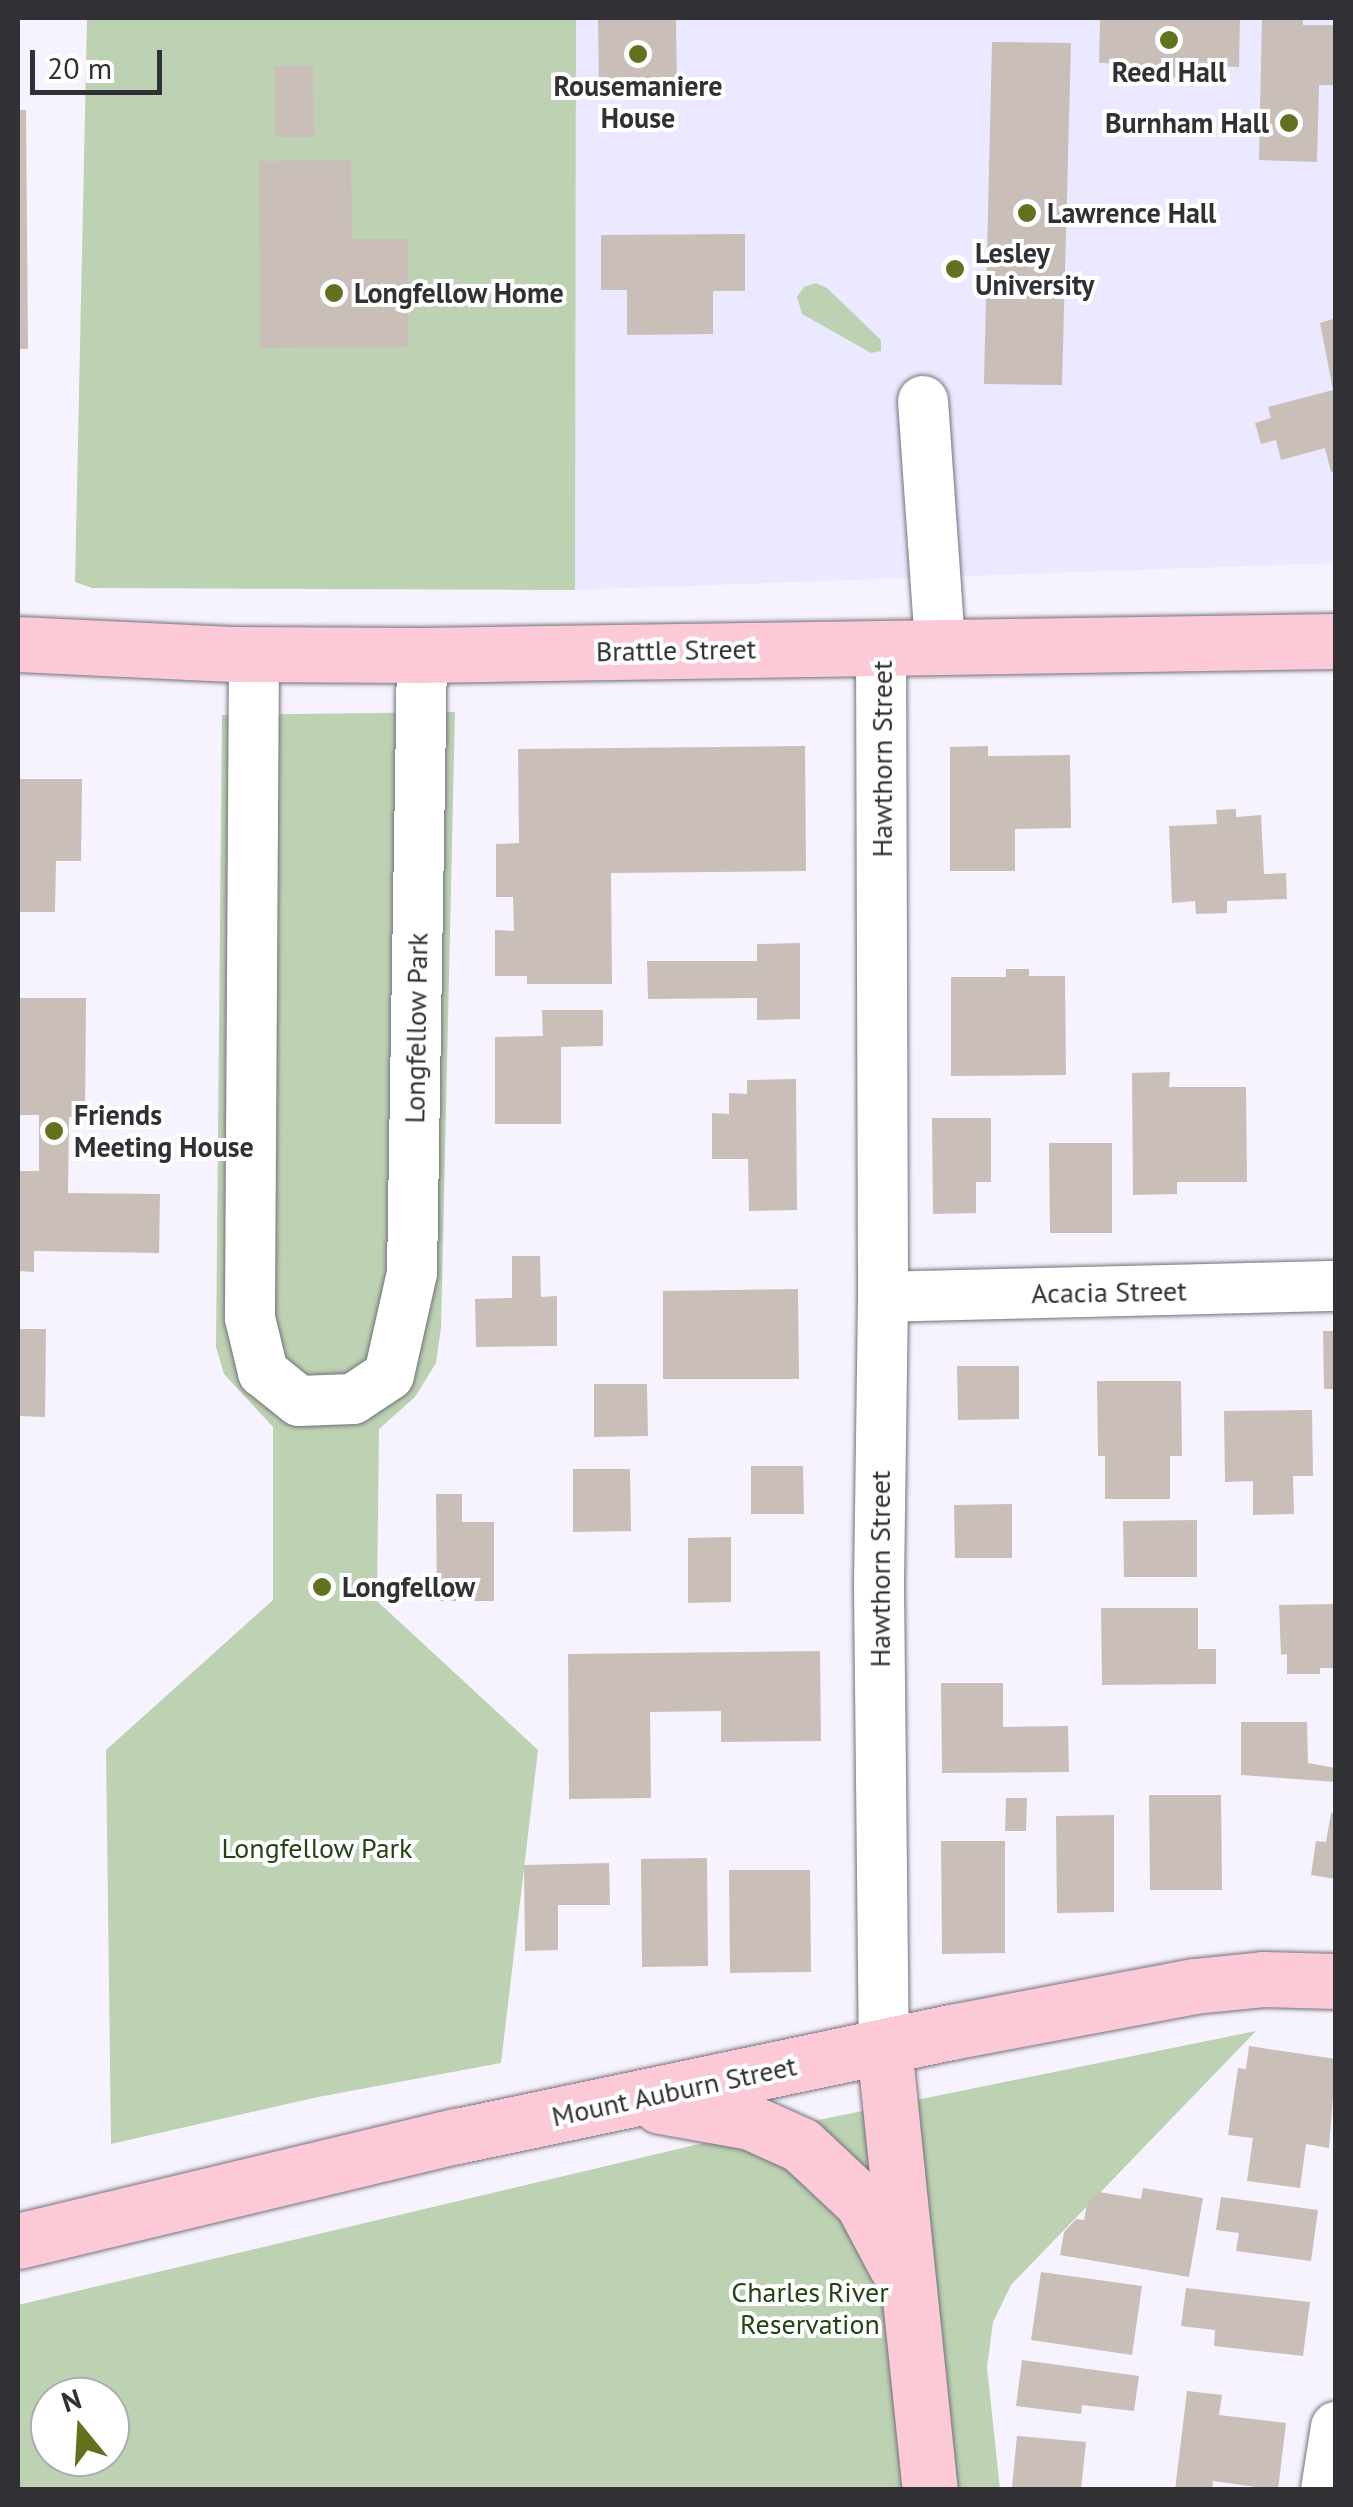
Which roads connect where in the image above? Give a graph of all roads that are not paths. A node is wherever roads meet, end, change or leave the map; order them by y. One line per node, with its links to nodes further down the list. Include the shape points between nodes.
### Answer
1 (923, 401): 4 (street)
2 (1336, 641): 4 (main road, Brattle Street)
3 (18, 644): 6 (main road, Brattle Street)
4 (940, 645): 5 (main road, Brattle Street)
5 (881, 646): 7 (main road, Brattle Street); 9 (street, Hawthorn Street)
6 (254, 654): 7 (main road, Brattle Street); 7 (street, Longfellow Park, via 250,1318 263,1372 299,1401 353,1399 389,1375 412,1272)
7 (422, 655)
8 (1336, 1286): 9 (street, Acacia Street)
9 (883, 1297): 11 (street, Hawthorn Street)
10 (1336, 1981): 11 (main road, Mount Auburn Street, via 1263,1978 1194,1986)
11 (884, 2047): 12 (main road, Mount Auburn Street); 14 (main road, Hawthorn Street)
12 (607, 2106): 13 (main road, Mount Auburn Street); 14 (main road, via 717,2114 801,2145 876,2222)
13 (18, 2241)
14 (911, 2312): 16 (main road, Hawthorn Street)
15 (1336, 2427): 17 (street)
16 (930, 2490)
17 (1326, 2490)

